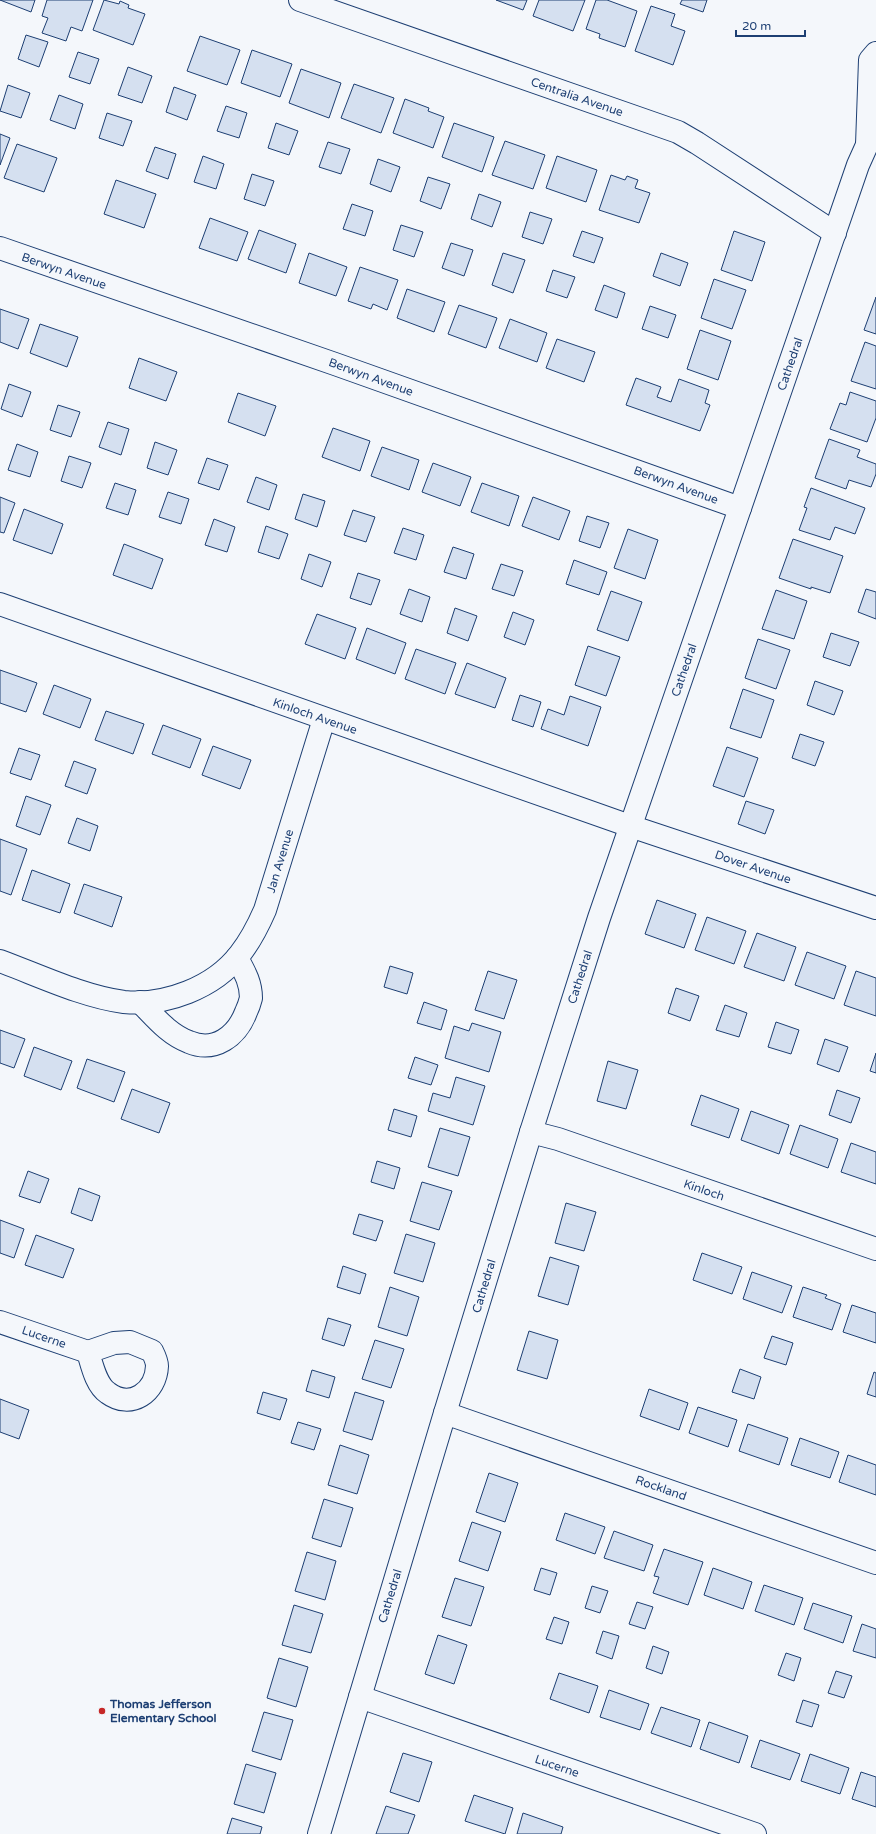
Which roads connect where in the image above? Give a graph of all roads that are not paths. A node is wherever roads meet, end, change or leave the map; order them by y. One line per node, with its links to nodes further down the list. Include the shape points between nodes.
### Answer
1 (300, 0): 4 (street, Centralia Avenue, via 678,132)
2 (876, 52): 3 (street, via 870,60)
3 (871, 138): 4 (street, Cathedral, via 858,165)
4 (835, 233): 6 (street, Cathedral)
5 (0, 248): 6 (street, Berwyn Avenue)
6 (740, 508): 9 (street, Cathedral)
7 (0, 604): 8 (street, Kinloch Avenue)
8 (324, 719): 9 (street, Kinloch Avenue); 11 (street, Jan Avenue, via 265,910 253,936)
9 (630, 826): 10 (street, Dover Avenue); 14 (street, Cathedral)
10 (876, 908)
11 (237, 958): 13 (street, Jan Avenue, via 204,984 172,998); 13 (street, via 249,980 251,999 233,1035 219,1044 205,1046 189,1042 164,1028)
12 (0, 961): 13 (street, Jan Avenue, via 94,996 124,1002)
13 (140, 1002)
14 (531, 1132): 15 (street, Kinloch); 18 (street, Cathedral)
15 (876, 1249)
16 (0, 1322): 17 (street, Lucerne)
17 (88, 1352)
18 (445, 1413): 19 (street, Rockland); 20 (street, Cathedral)
19 (876, 1563)
20 (360, 1697): 21 (street, Cathedral); 22 (street, Lucerne)
21 (320, 1834)
22 (755, 1834)

